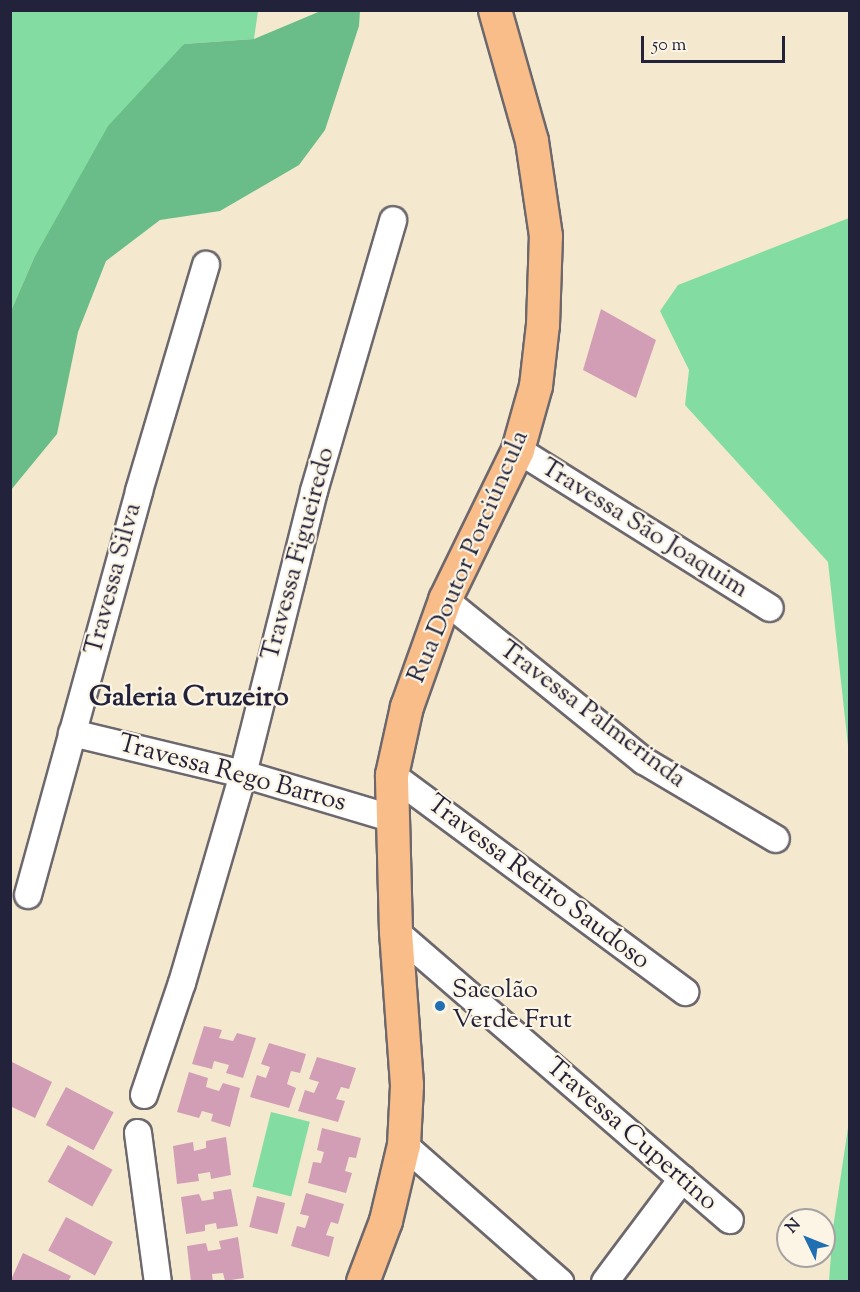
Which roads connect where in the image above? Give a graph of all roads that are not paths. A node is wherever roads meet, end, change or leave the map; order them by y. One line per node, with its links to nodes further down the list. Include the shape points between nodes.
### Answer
1 (495, 10): 4 (main road, Rua Doutor Porciúncula, via 532,141 546,237 536,386)
2 (393, 220): 8 (street, Travessa Figueiredo, via 314,491)
3 (206, 266): 7 (street, Travessa Silva)
4 (518, 450): 5 (main road, Rua Doutor Porciúncula); 6 (street, Travessa São Joaquim)
5 (445, 600): 9 (main road, Rua Doutor Porciúncula, via 407,707); 11 (street, Travessa Palmerinda, via 644,761)
6 (770, 608)
7 (72, 733): 8 (street, Travessa Rego Barros); 12 (street, Travessa Silva)
8 (243, 774): 10 (street, Travessa Rego Barros); 15 (street, Travessa Figueiredo, via 182,983)
9 (392, 775): 10 (main road, Rua Doutor Porciúncula); 14 (street, Travessa Retiro Saudoso)
10 (391, 818): 13 (main road, Rua Doutor Porciúncula)
11 (776, 839)
12 (28, 895)
13 (396, 932): 17 (main road, Rua Doutor Porciúncula, via 407,1085); 18 (street, Travessa Cupertino)
14 (684, 992)
15 (144, 1095)
16 (138, 1132): 20 (street)
17 (404, 1145): 21 (main road, Rua Doutor Porciúncula, via 386,1221); 22 (street)
18 (682, 1179): 19 (street, Travessa Cupertino); 23 (street)
19 (730, 1220)
20 (158, 1281)
21 (363, 1281)
22 (560, 1281)
23 (606, 1281)

